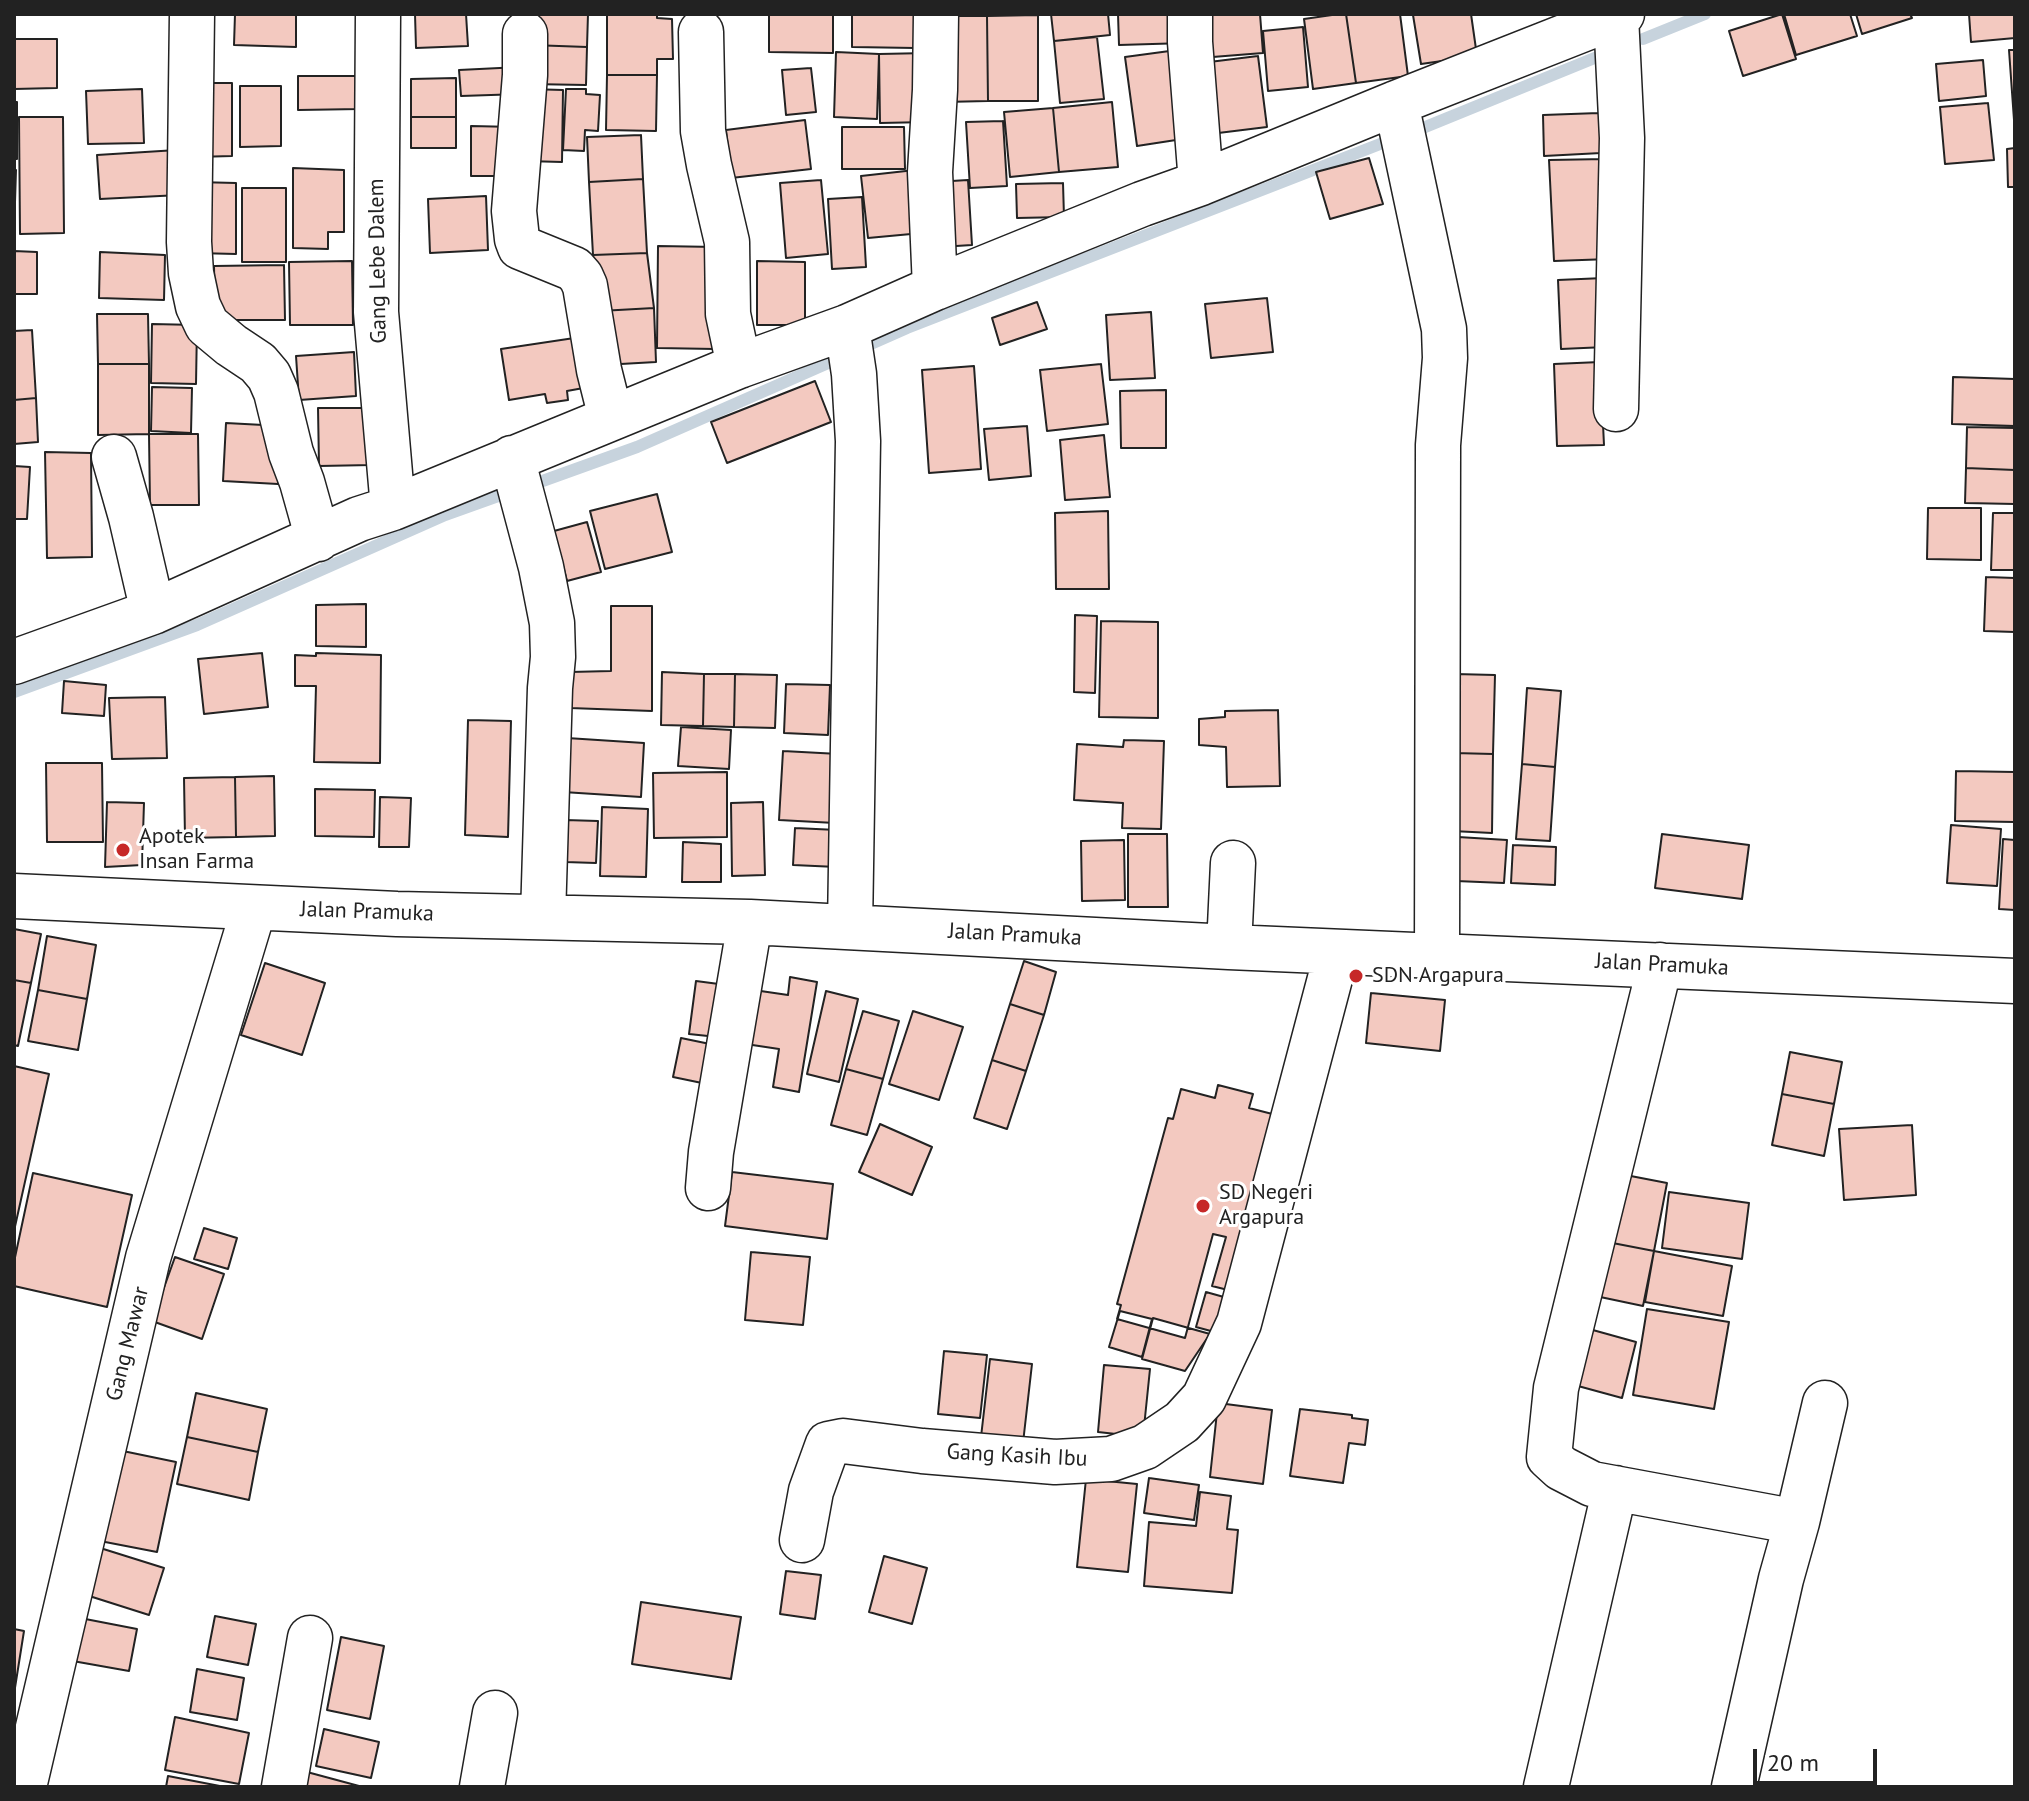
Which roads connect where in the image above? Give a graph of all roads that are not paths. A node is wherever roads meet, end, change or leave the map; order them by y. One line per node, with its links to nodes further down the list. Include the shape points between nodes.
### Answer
1 (192, 14): 19 (street, via 189,242 198,306 207,325 269,376)
2 (378, 14): 18 (street, Gang Lebe Dalem, via 376,312)
3 (936, 14): 11 (street, via 930,172)
4 (1190, 14): 10 (street)
5 (1619, 15): 6 (street); 14 (street)
6 (1538, 30): 9 (street)
7 (701, 32): 13 (street, via 703,131 727,242 728,314)
8 (525, 34): 15 (street, via 514,211 517,239 520,247 574,269 581,277)
9 (1396, 103): 10 (street); 30 (street, via 1444,329 1438,445)
10 (1201, 183): 11 (street)
11 (935, 288): 12 (street)
12 (847, 327): 13 (street); 27 (street, via 858,441)
13 (739, 366): 15 (street)
14 (1616, 409)
15 (611, 418): 17 (street)
16 (114, 457): 20 (street)
17 (512, 458): 18 (street); 25 (street, via 552,623)
18 (393, 508): 19 (street)
19 (318, 539): 20 (street)
20 (153, 612): 21 (street)
21 (14, 662)
22 (1233, 863): 28 (street)
23 (14, 896): 24 (street, Jalan Pramuka)
24 (254, 908): 25 (street, Jalan Pramuka); 40 (street, Gang Mawar, via 148,1258)
25 (543, 917): 26 (street, Jalan Pramuka)
26 (750, 922): 27 (street, Jalan Pramuka); 33 (street)
27 (850, 927): 28 (street, Jalan Pramuka)
28 (1229, 947): 29 (street, Jalan Pramuka)
29 (1337, 952): 30 (street, Jalan Pramuka); 37 (street, Gang Kasih Ibu, via 1239,1323 1204,1398 1182,1422 1145,1447 1111,1459 1055,1462 843,1441 828,1444 811,1491)
30 (1437, 955): 31 (street, Jalan Pramuka)
31 (1660, 965): 32 (street, Jalan Pramuka); 35 (street, via 1556,1388 1549,1457 1592,1484)
32 (2015, 981)
33 (708, 1188)
34 (1825, 1403): 36 (street)
35 (1615, 1488): 36 (street); 43 (street)
36 (1797, 1522): 44 (street)
37 (802, 1540)
38 (310, 1638): 41 (street)
39 (495, 1713): 42 (street)
40 (24, 1787)
41 (284, 1787)
42 (482, 1787)
43 (1546, 1787)
44 (1734, 1787)

